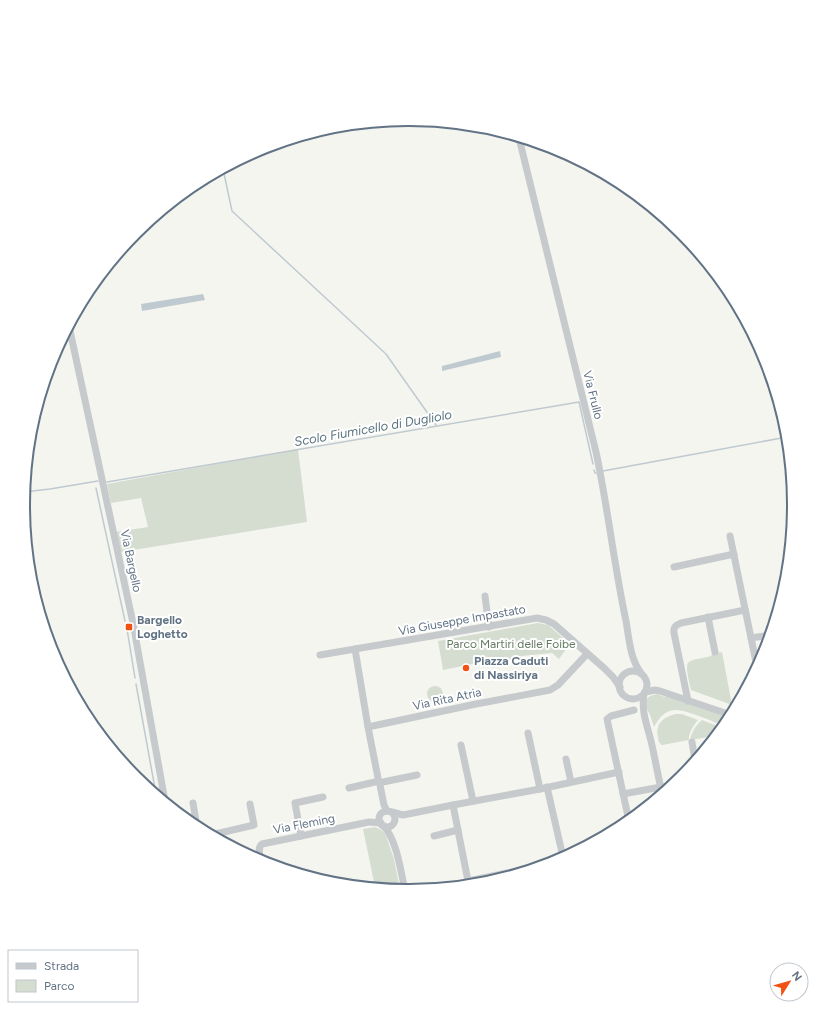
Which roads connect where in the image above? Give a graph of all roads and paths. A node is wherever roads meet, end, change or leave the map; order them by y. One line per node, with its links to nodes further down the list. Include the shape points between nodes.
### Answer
1 (520, 144): 17 (street, Via Frullo, via 596,452)
2 (71, 335): 44 (street, Via Bargello, via 134,623)
3 (730, 536): 4 (street)
4 (734, 554): 5 (street); 7 (street)
5 (674, 567)
6 (485, 596): 9 (street)
7 (745, 610): 8 (street); 11 (street)
8 (708, 617): 13 (street); 26 (street, via 681,623 674,628)
9 (490, 626): 12 (street, Via Giuseppe Impastato); 14 (street, Via Giuseppe Impastato, via 537,618 546,620)
10 (763, 636): 11 (street)
11 (751, 638): 16 (street)
12 (355, 649): 15 (street, Via Giuseppe Impastato); 30 (street)
13 (715, 652)
14 (588, 654): 18 (street, Via Giuseppe Impastato); 30 (street, Via Rita Atria, via 561,683 550,690)
15 (320, 655)
16 (755, 657)
17 (633, 660): 19 (street); 20 (street, Via Frullo)
18 (604, 668): 19 (street, Via Giuseppe Impastato, via 616,674); 22 (street, Via Giuseppe Impastato)
19 (626, 674): 20 (street, via 633,671); 22 (street, via 620,681)
20 (641, 674): 21 (street)
21 (646, 680): 23 (street); 24 (street)
22 (620, 687): 25 (street, via 624,695)
23 (660, 691): 24 (street); 26 (street)
24 (645, 693): 25 (street, via 636,699); 28 (street)
25 (630, 698): 28 (street)
26 (688, 701): 29 (street)
27 (634, 710): 36 (street, via 607,719)
28 (643, 712): 40 (street)
29 (724, 713)
30 (368, 728): 38 (street)
31 (528, 733): 42 (street)
32 (692, 742): 34 (street)
33 (461, 746): 47 (street)
34 (694, 754)
35 (566, 759): 39 (street)
36 (619, 772): 39 (street); 45 (street)
37 (417, 775): 38 (street)
38 (379, 782): 41 (street); 52 (street)
39 (571, 782): 42 (street)
40 (661, 787)
41 (349, 788)
42 (544, 788): 47 (street); 61 (street)
43 (657, 790): 45 (street)
44 (164, 794)
45 (623, 794): 51 (street)
46 (323, 797): 58 (street, via 295,803)
47 (473, 801): 50 (street)
48 (192, 803): 54 (street)
49 (250, 804): 57 (street, via 254,825)
50 (453, 805): 53 (street); 56 (street)
51 (627, 814)
52 (384, 815): 53 (street); 55 (street, via 394,817); 55 (street, Via Fleming, via 389,826); 58 (street, Via Fleming, via 369,822); 60 (street)
53 (403, 815): 55 (street, Via Fleming)
54 (195, 818)
55 (394, 822): 60 (street)
56 (458, 830): 59 (street); 63 (street)
57 (218, 832)
58 (301, 836): 62 (street, Via Fleming, via 262,844 259,847)
59 (434, 836)
60 (391, 837): 64 (street)
61 (561, 851)
62 (260, 853)
63 (467, 878)
64 (404, 884)

